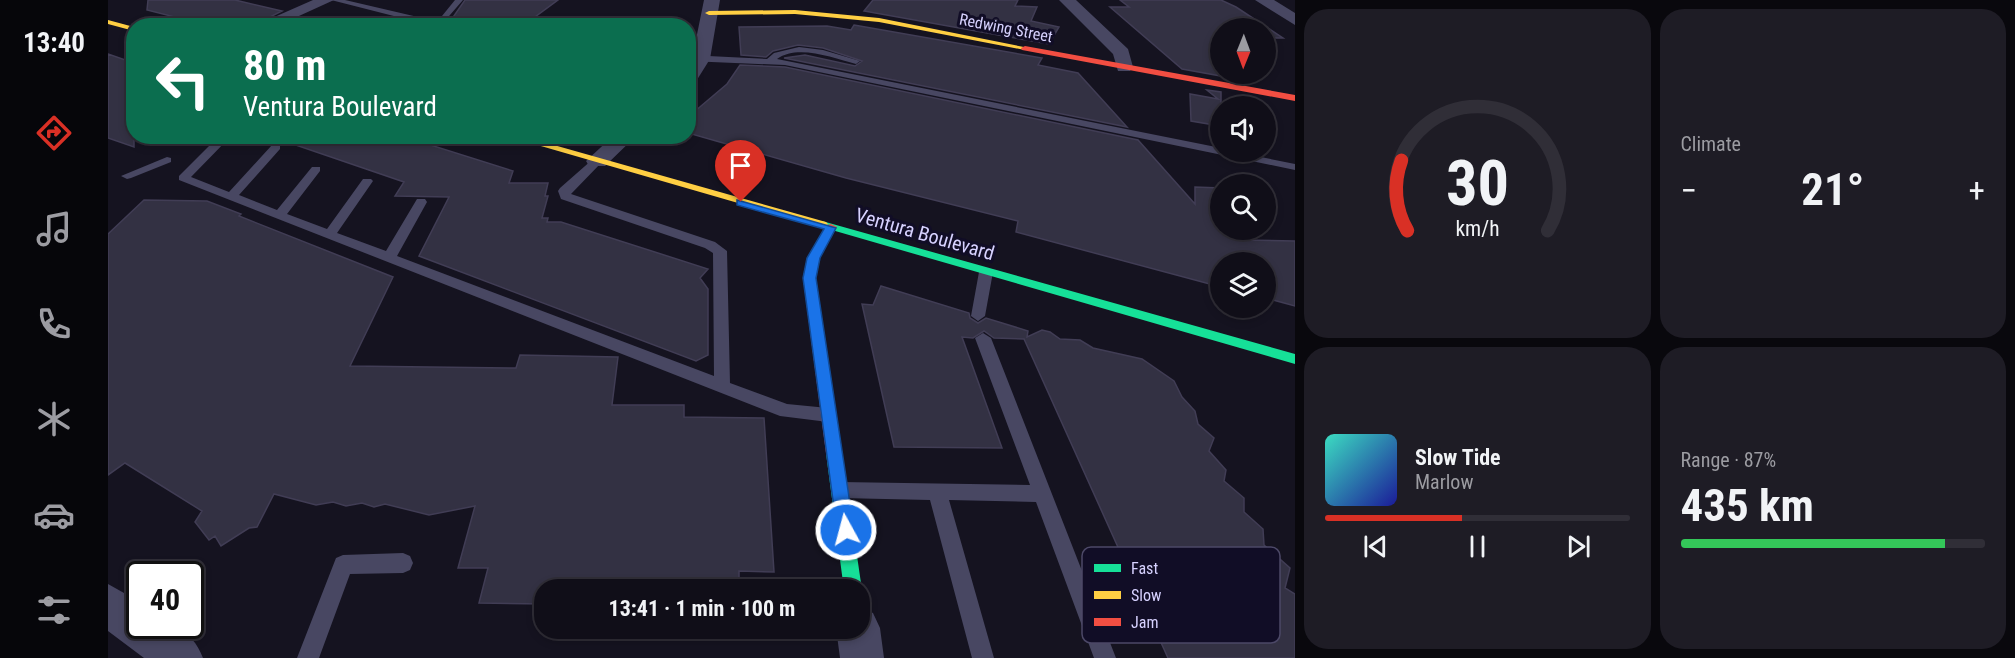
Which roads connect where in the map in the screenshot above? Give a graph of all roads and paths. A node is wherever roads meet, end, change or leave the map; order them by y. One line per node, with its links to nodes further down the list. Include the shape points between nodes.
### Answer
1 (326, 0): 7 (street)
2 (335, 0): 8 (lane)
3 (459, 0): 9 (lane)
4 (1067, 0): 17 (street, via 1122,53)
5 (1263, 0): 10 (street)
6 (710, 6): 13 (street); 17 (street, Redwing Street, via 839,14)
7 (282, 18)
8 (415, 18)
9 (446, 18)
10 (1295, 20)
11 (108, 22): 12 (street)
12 (126, 27)
13 (696, 55)
14 (696, 58): 15 (lane)
15 (769, 61): 16 (lane, via 777,54 799,51); 25 (lane)
16 (856, 62)
17 (1124, 67): 18 (street, Redwing Street)
18 (1295, 98)
19 (218, 144): 29 (lane, via 183,178)
20 (538, 144): 24 (street, Ventura Boulevard)
21 (617, 144): 24 (street)
22 (276, 147): 29 (lane)
23 (167, 160): 27 (lane)
24 (597, 161): 32 (street, Ventura Boulevard); 39 (lane, via 570,183 565,196 720,251)
25 (1295, 167)
26 (316, 169): 31 (lane)
27 (127, 176)
28 (368, 181): 33 (lane)
29 (231, 197): 31 (lane)
30 (421, 202): 34 (lane)
31 (279, 216): 33 (lane)
32 (831, 228): 35 (street, Ventura Boulevard); 40 (street, via 813,258 809,278)
33 (330, 235): 34 (lane)
34 (389, 258): 39 (lane)
35 (986, 272): 36 (lane); 38 (street, Ventura Boulevard)
36 (978, 316)
37 (983, 338): 43 (lane)
38 (1295, 359)
39 (722, 386): 40 (lane, via 786,411)
40 (828, 415): 41 (street)
41 (840, 490): 42 (lane); 45 (street)
42 (938, 493): 43 (lane); 53 (lane)
43 (1043, 494): 46 (lane)
44 (403, 563): 51 (lane, via 343,565)
45 (852, 579)
46 (1082, 596)
47 (108, 605): 50 (street)
48 (859, 639): 52 (street)
49 (1100, 643): 54 (lane)
50 (181, 658)
51 (308, 658)
52 (862, 658)
53 (982, 658)
54 (1106, 658)

